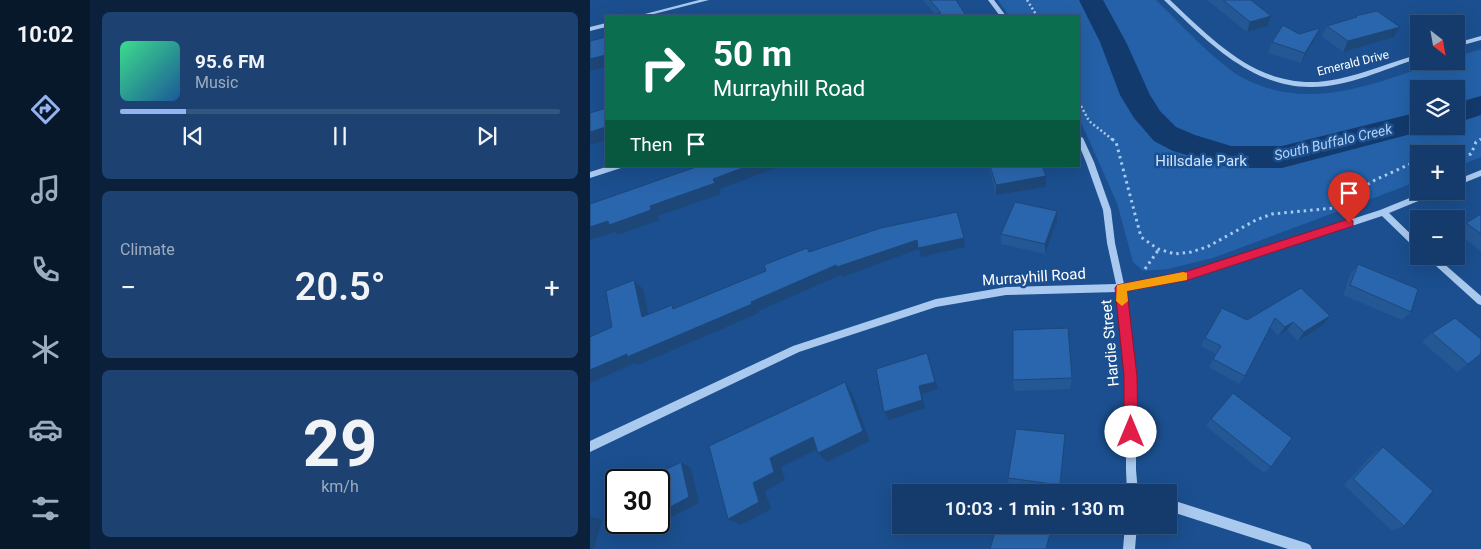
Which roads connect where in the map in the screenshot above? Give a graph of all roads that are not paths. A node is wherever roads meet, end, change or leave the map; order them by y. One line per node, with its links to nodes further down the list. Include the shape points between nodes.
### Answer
1 (706, 0): 4 (street)
2 (991, 0): 5 (street)
3 (1167, 0): 10 (street, Emerald Drive, via 1237,62 1264,75 1291,82 1310,85 1332,82)
4 (644, 15)
5 (1002, 15)
6 (605, 24): 7 (street)
7 (590, 28)
8 (1481, 38): 9 (street)
9 (1465, 42)
10 (1410, 59)
11 (1080, 140): 20 (street, Hardie Street, via 1107,210)
12 (615, 167): 14 (street)
13 (1481, 173): 15 (street)
14 (590, 175)
15 (1465, 179)
16 (1413, 200): 17 (street, Murrayhill Road)
17 (1383, 212): 18 (street); 20 (street, Murrayhill Road, via 1188,276)
18 (1410, 238)
19 (1439, 265): 21 (street)
20 (1121, 288): 22 (street, Murrayhill Road, via 1006,291 936,303 796,349); 23 (street, Hardie Street, via 1131,376)
21 (1481, 301)
22 (590, 447)
23 (1132, 484)
24 (1177, 508): 27 (street)
25 (1130, 534): 26 (street)
26 (1129, 549)
27 (1306, 549)

